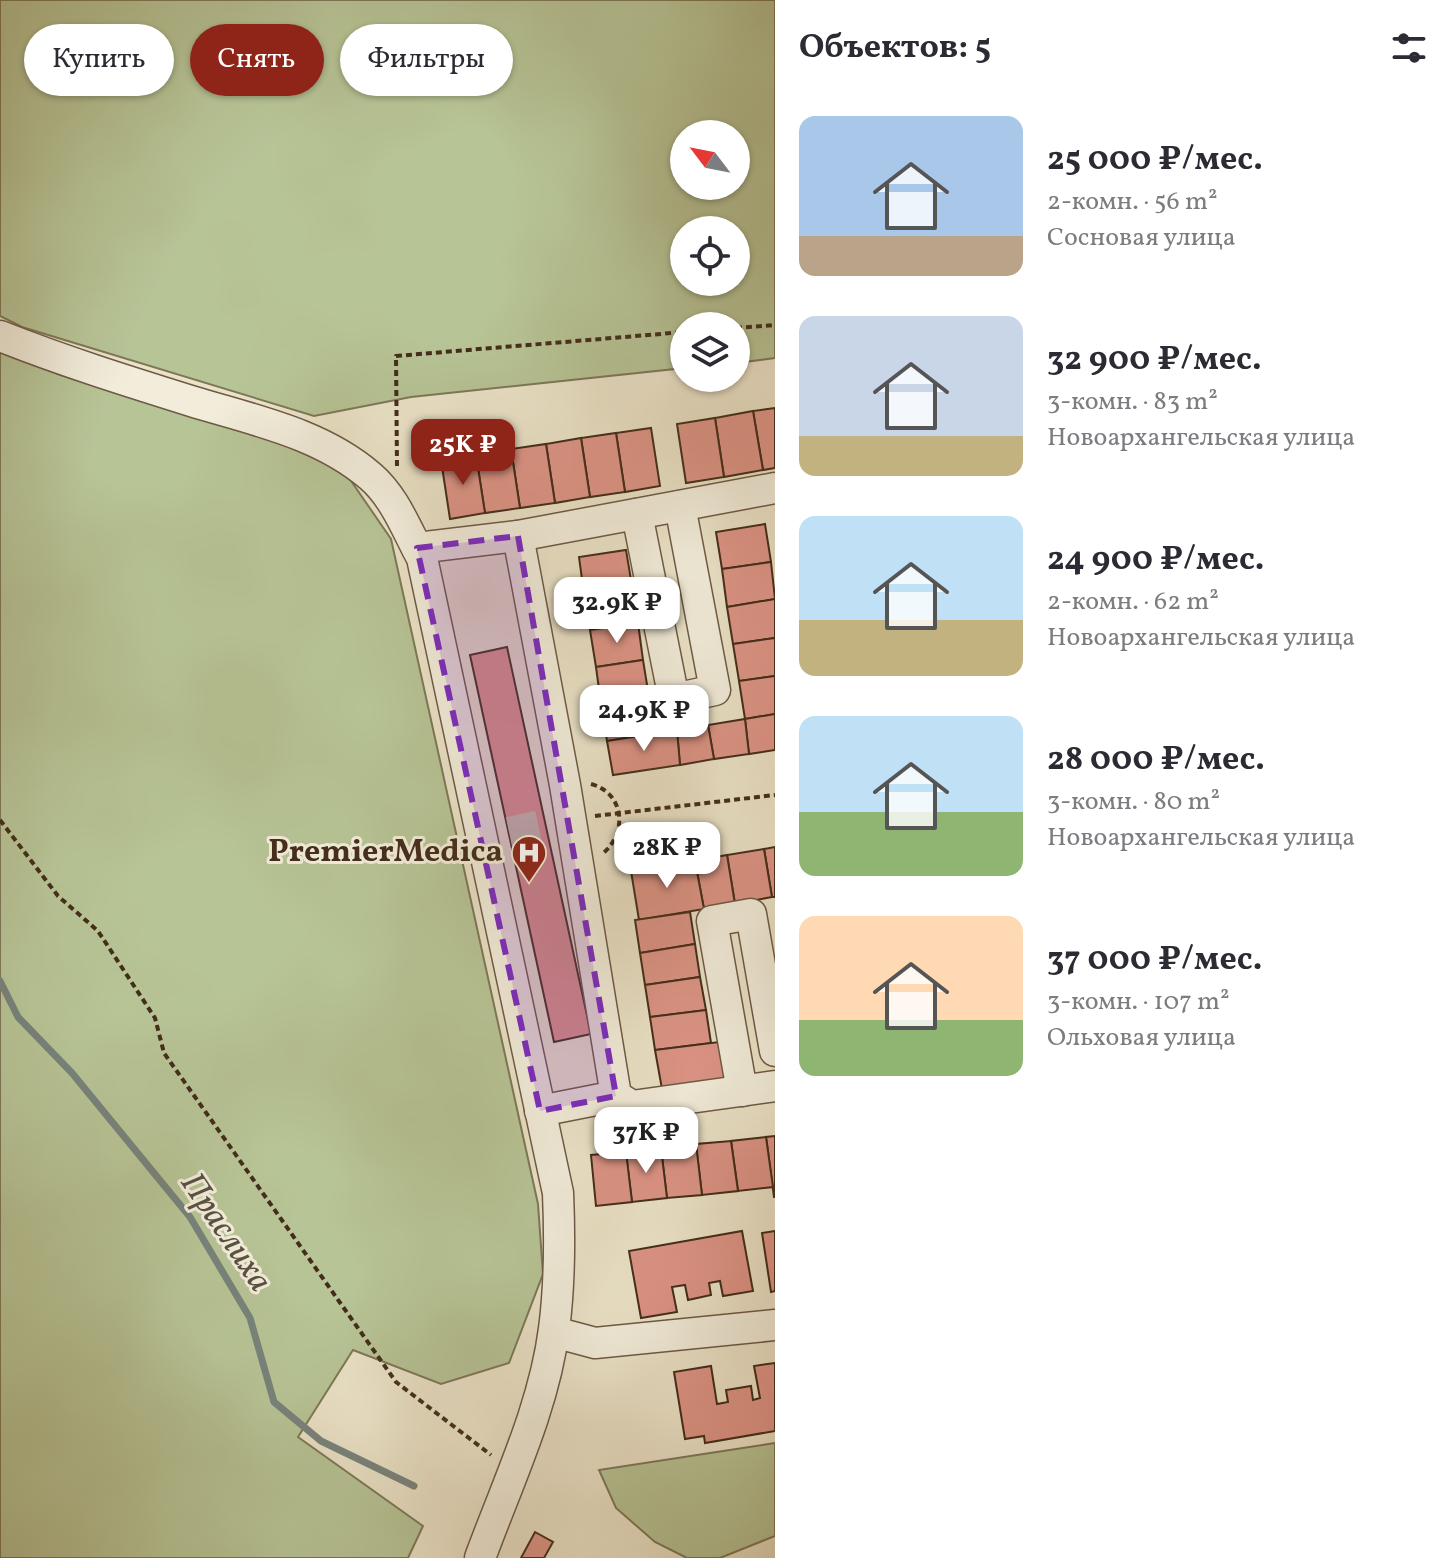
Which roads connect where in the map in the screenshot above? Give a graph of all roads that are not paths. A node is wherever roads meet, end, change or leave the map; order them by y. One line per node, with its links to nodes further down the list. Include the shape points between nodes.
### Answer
1 (0, 336): 6 (street, via 67,363 296,433 373,478)
2 (775, 488): 3 (street)
3 (680, 506): 4 (street); 4 (street, via 715,690 674,699)
4 (637, 514): 5 (street)
5 (518, 536): 6 (street); 10 (street, via 565,785 558,821 577,860)
6 (417, 548): 11 (street, via 495,835)
7 (775, 1051): 9 (street, via 751,914 712,921)
8 (775, 1086): 9 (street)
9 (742, 1091): 10 (street, via 632,1106)
10 (616, 1096): 11 (street)
11 (540, 1111): 13 (street, via 558,1193 561,1263)
12 (775, 1325): 13 (street, via 595,1343)
13 (554, 1332): 14 (street, via 536,1407)
14 (480, 1558)

